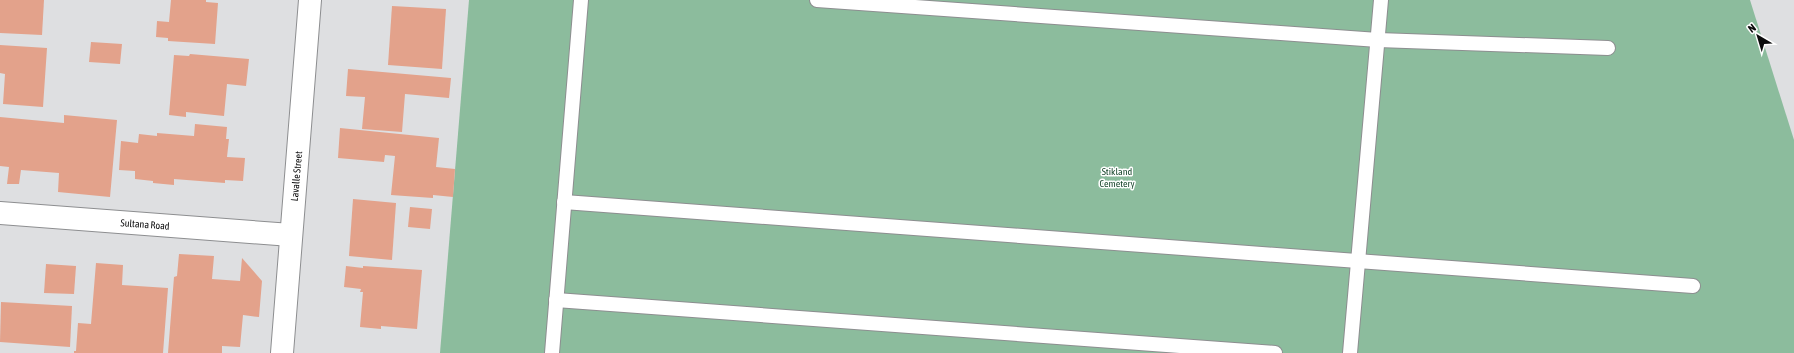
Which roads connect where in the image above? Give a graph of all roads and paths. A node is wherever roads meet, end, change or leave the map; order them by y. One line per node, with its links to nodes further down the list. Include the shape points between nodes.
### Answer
1 (310, 0): 9 (street, Lavalle Street)
2 (581, 0): 7 (lane)
3 (817, 0): 5 (lane)
4 (1381, 0): 5 (lane)
5 (1378, 40): 6 (lane); 10 (lane)
6 (1608, 48)
7 (564, 202): 10 (lane); 12 (lane)
8 (0, 213): 9 (street, Sultana Road)
9 (291, 236): 13 (street, Lavalle Street)
10 (1358, 260): 11 (lane); 16 (lane)
11 (1693, 286)
12 (556, 300): 14 (lane); 15 (lane)
13 (282, 353)
14 (552, 353)
15 (1275, 353)
16 (1350, 353)

